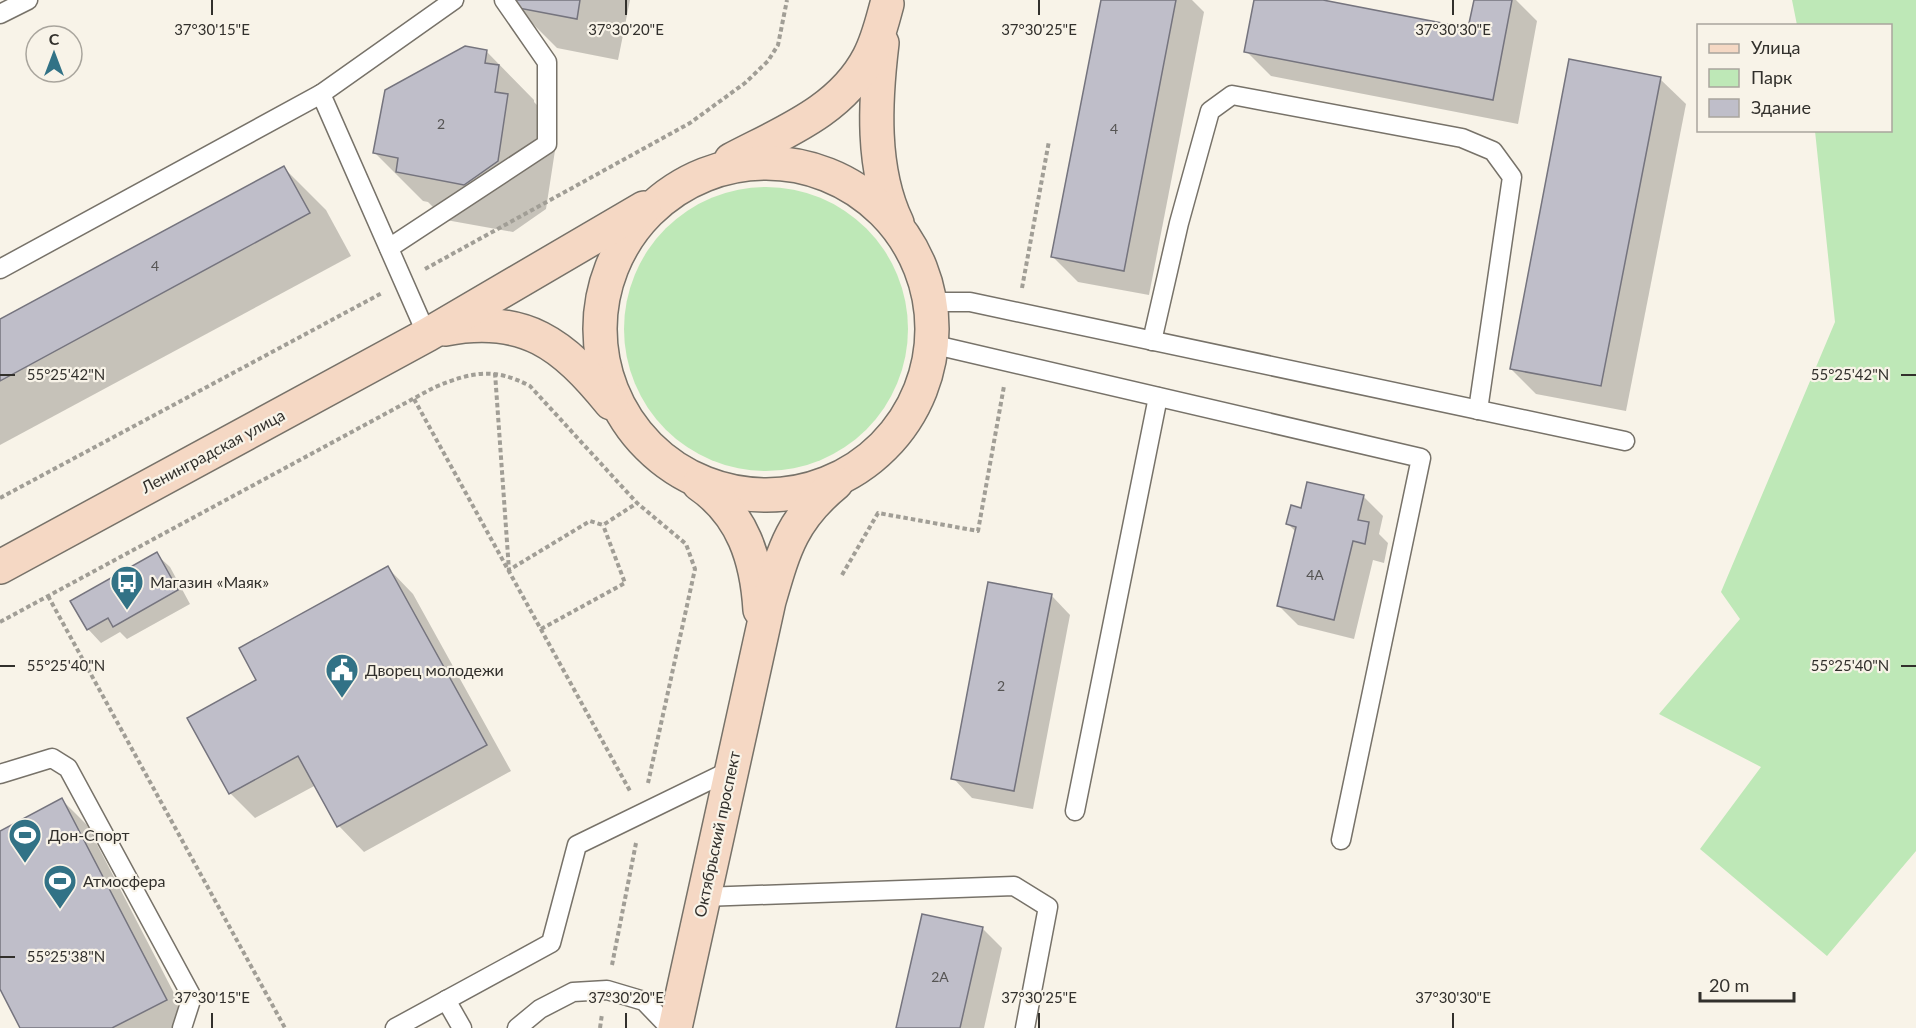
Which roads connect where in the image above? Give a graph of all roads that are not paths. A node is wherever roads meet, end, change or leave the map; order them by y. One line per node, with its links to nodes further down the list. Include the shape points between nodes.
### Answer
1 (28, 0): 5 (lane)
2 (454, 0): 6 (lane)
3 (504, 0): 9 (lane, via 547,62 547,144)
4 (888, 2): 7 (main road, via 870,56 842,94 804,122); 8 (main road, via 880,61 877,134 885,189)
5 (0, 14)
6 (321, 94): 9 (lane); 10 (lane)
7 (687, 183): 8 (main road, via 730,166 799,166 829,175 857,190 883,211); 12 (main road, Ленинградская улица); 17 (main road, via 648,211 628,236 612,264 602,296 602,362 611,392)
8 (904, 237): 11 (main road, via 920,265)
9 (389, 248): 12 (lane)
10 (0, 268)
11 (930, 302): 13 (lane, via 970,302); 14 (main road)
12 (427, 336): 17 (main road, Ленинградская улица, via 469,325 523,330 565,354); 21 (main road, Ленинградская улица)
13 (1152, 341): 16 (lane); 16 (lane, via 1210,111 1232,95 1462,138 1493,151 1512,177)
14 (931, 344): 15 (lane); 20 (main road, via 920,393 905,421 884,447)
15 (1158, 397): 25 (lane); 26 (lane, via 1421,458)
16 (1478, 410): 18 (lane)
17 (627, 421): 19 (main road, via 647,447)
18 (1625, 441)
19 (672, 467): 20 (main road, via 730,492 765,496 827,484); 22 (main road, Октябрьский проспект, via 715,496 737,523 754,564 759,590)
20 (857, 468): 22 (main road, Октябрьский проспект, via 818,498 792,533)
21 (0, 567)
22 (759, 639): 23 (main road, Октябрьский проспект)
23 (730, 770): 27 (main road, Октябрьский проспект); 28 (lane, via 576,845 551,943)
24 (0, 774): 29 (lane, via 52,758 68,768 192,997)
25 (1075, 811)
26 (1341, 840)
27 (703, 897): 33 (main road, Октябрьский проспект); 34 (lane, via 1014,886 1048,907)
28 (446, 1000): 30 (lane); 31 (lane)
29 (182, 1028)
30 (395, 1028)
31 (462, 1028)
32 (517, 1028): 33 (lane, via 540,1009 573,992 607,990 644,1001)
33 (673, 1028)
34 (1025, 1028)

